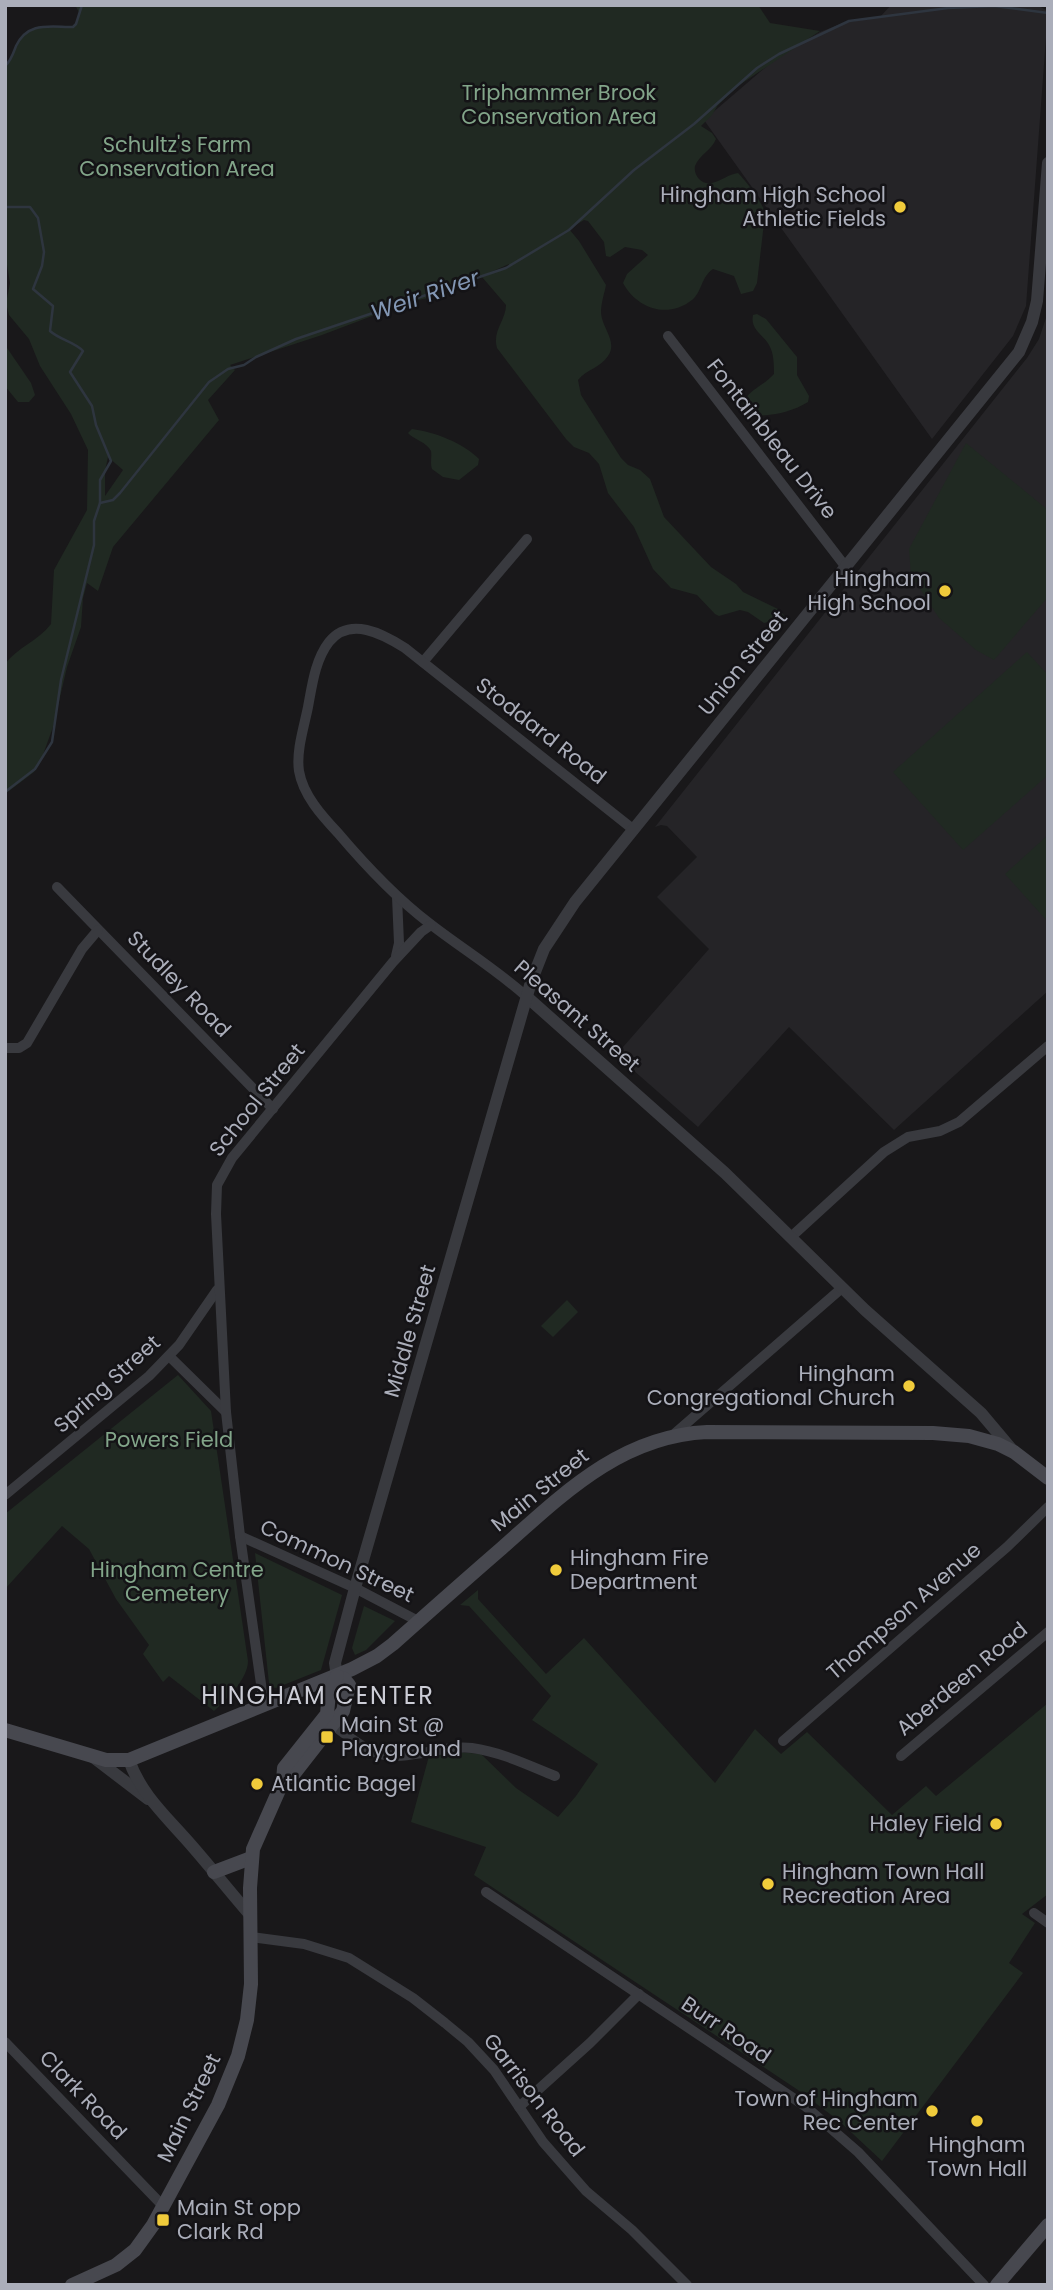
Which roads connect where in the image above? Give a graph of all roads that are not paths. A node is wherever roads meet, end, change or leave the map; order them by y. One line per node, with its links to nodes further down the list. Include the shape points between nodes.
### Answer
1 (1048, 163): 4 (street, Union Street, via 1038,296 1024,342)
2 (667, 336): 4 (street, Fontainbleau Drive)
3 (527, 539): 5 (street)
4 (845, 566): 6 (street, Union Street)
5 (423, 662): 6 (street, Stoddard Road); 8 (street, Pleasant Street, via 390,638 369,630 349,628 338,634 316,669 299,754 301,779 316,806)
6 (634, 830): 12 (street, Union Street, via 555,930)
7 (57, 887): 10 (street, Studley Road)
8 (397, 897): 9 (street, Pleasant Street); 11 (street, via 399,943)
9 (431, 925): 11 (street, School Street); 12 (street, Pleasant Street)
10 (98, 930): 14 (street, via 27,1043); 15 (street, Studley Road)
11 (393, 962): 15 (street, School Street)
12 (527, 997): 16 (street, Pleasant Street); 27 (street, Middle Street)
13 (1048, 1046): 16 (street, via 959,1122 908,1137 884,1152)
14 (5, 1048)
15 (273, 1109): 17 (street, School Street, via 232,1158 217,1185)
16 (791, 1237): 18 (street, Pleasant Street)
17 (219, 1286): 19 (street, Spring Street); 20 (street, School Street)
18 (842, 1288): 21 (street); 22 (street, Pleasant Street, via 981,1413)
19 (169, 1356): 20 (street); 24 (street, Spring Street)
20 (226, 1412): 26 (street, School Street)
21 (672, 1436): 22 (main road, Main Street, via 719,1432 952,1434); 28 (main road, Main Street, via 634,1448 593,1471)
22 (1014, 1452): 23 (main road, Main Street)
23 (1046, 1473)
24 (5, 1495)
25 (1048, 1507): 34 (street, Thompson Avenue, via 1007,1548)
26 (240, 1536): 27 (street, Common Street); 31 (street, School Street)
27 (355, 1588): 28 (street, Common Street); 30 (street, Middle Street, via 335,1664)
28 (418, 1621): 30 (main road, Main Street, via 377,1656)
29 (1048, 1632): 36 (street, Aberdeen Road)
30 (337, 1676): 31 (main road); 32 (main road, Main Street, via 329,1693)
31 (264, 1705): 37 (main road)
32 (328, 1722): 38 (street, via 383,1754 472,1748); 40 (main road, Main Street, via 284,1769)
33 (5, 1730): 35 (main road)
34 (783, 1741)
35 (92, 1756): 37 (main road); 39 (street)
36 (901, 1756)
37 (129, 1760): 39 (street)
38 (555, 1776)
39 (151, 1801): 41 (street)
40 (251, 1858): 41 (main road); 44 (main road, Main Street)
41 (214, 1872): 44 (street)
42 (486, 1892): 47 (street, Burr Road)
43 (1034, 1913): 45 (street)
44 (251, 1916): 46 (main road, Main Street)
45 (1048, 1923)
46 (251, 1937): 49 (street, Garrison Road, via 338,1953 374,1973 468,2042); 50 (main road, Main Street, via 250,1998 240,2048 218,2105)
47 (639, 1994): 49 (street); 54 (street, Burr Road, via 828,2124)
48 (5, 2042): 50 (street, Clark Road)
49 (519, 2107): 53 (street, Garrison Road, via 586,2191)
50 (163, 2206): 52 (main road, Main Street, via 135,2250 116,2265)
51 (1048, 2225): 55 (main road)
52 (72, 2285)
53 (687, 2285)
54 (984, 2285)
55 (997, 2285)

